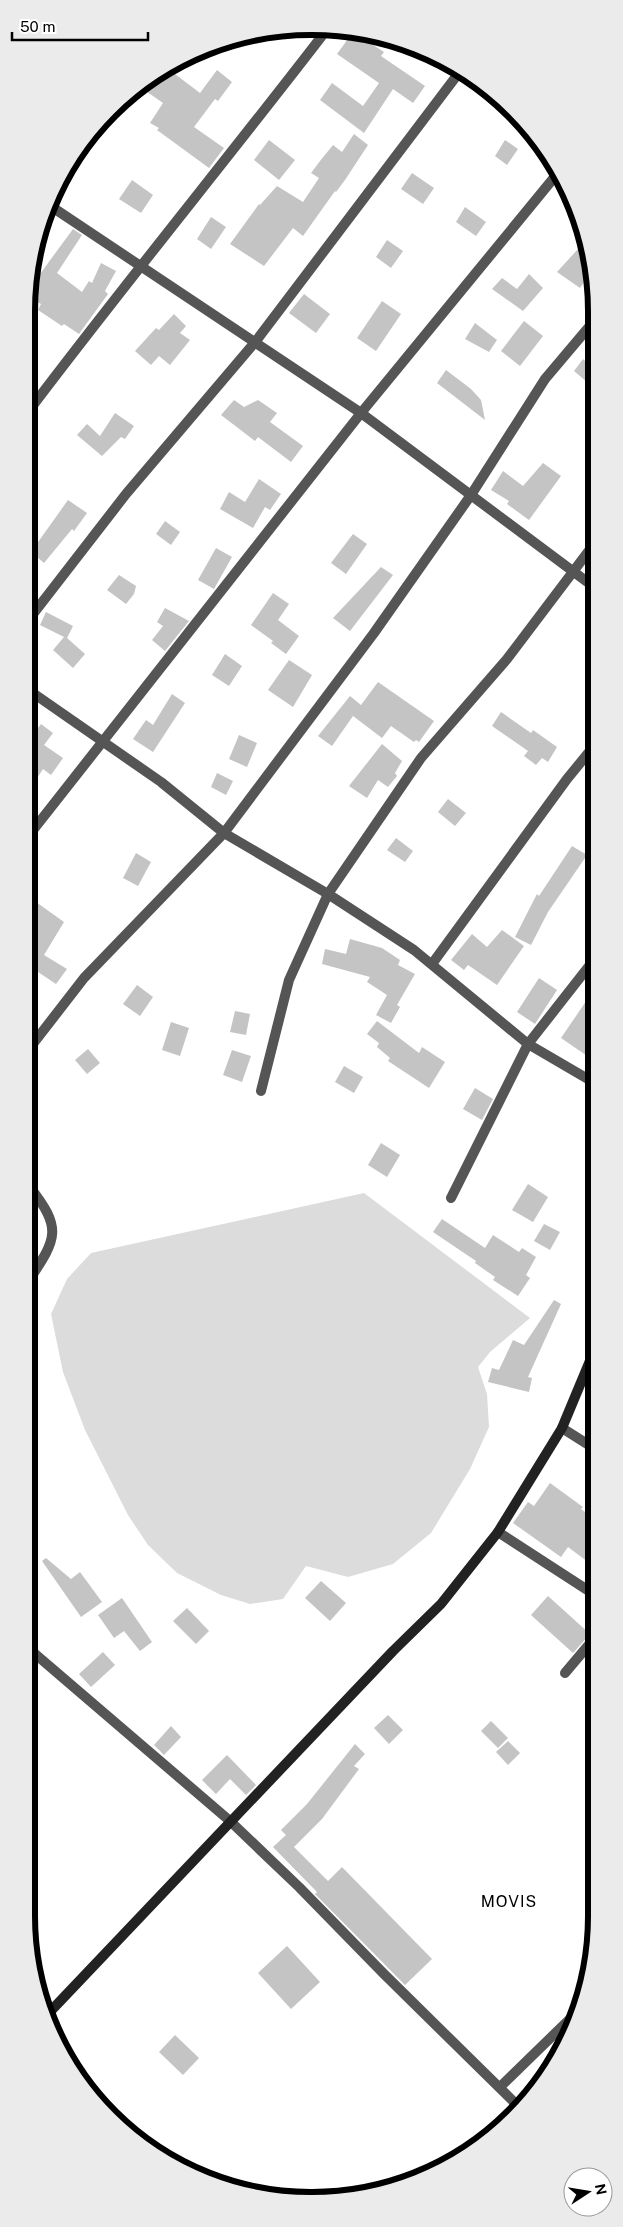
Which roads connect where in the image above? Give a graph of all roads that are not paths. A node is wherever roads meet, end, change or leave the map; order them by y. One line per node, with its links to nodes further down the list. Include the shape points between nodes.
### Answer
1 (322, 36): 5 (street)
2 (456, 76): 7 (street)
3 (554, 178): 9 (street)
4 (55, 209): 5 (street)
5 (141, 266): 7 (street); 8 (street)
6 (588, 327): 10 (street, via 545,379)
7 (256, 341): 9 (street); 14 (street, via 126,494)
8 (35, 403)
9 (361, 413): 10 (street); 16 (street)
10 (471, 495): 12 (street); 19 (street, via 350,666)
11 (588, 551): 12 (street)
12 (572, 571): 13 (street); 20 (street, via 507,658 421,758)
13 (588, 583)
14 (35, 612)
15 (35, 694): 16 (street)
16 (104, 742): 18 (street); 19 (street, via 161,782)
17 (588, 753): 21 (street)
18 (35, 828)
19 (224, 833): 20 (street); 23 (street, via 84,978)
20 (328, 894): 21 (street); 26 (street, via 289,980)
21 (432, 964): 24 (street)
22 (588, 966): 24 (street)
23 (35, 1041)
24 (528, 1044): 25 (street); 28 (street)
25 (588, 1079)
26 (261, 1091)
27 (35, 1194): 29 (street, via 45,1206 53,1238)
28 (451, 1198)
29 (35, 1271)
30 (588, 1366): 31 (street)
31 (562, 1428): 32 (street); 33 (street)
32 (588, 1444)
33 (498, 1532): 34 (street); 38 (street, via 442,1604)
34 (588, 1590)
35 (588, 1646): 37 (street)
36 (35, 1654): 38 (street)
37 (564, 1673)
38 (230, 1821): 39 (street); 41 (street)
39 (52, 2010)
40 (566, 2022): 41 (street)
41 (500, 2087): 42 (street)
42 (515, 2102)

